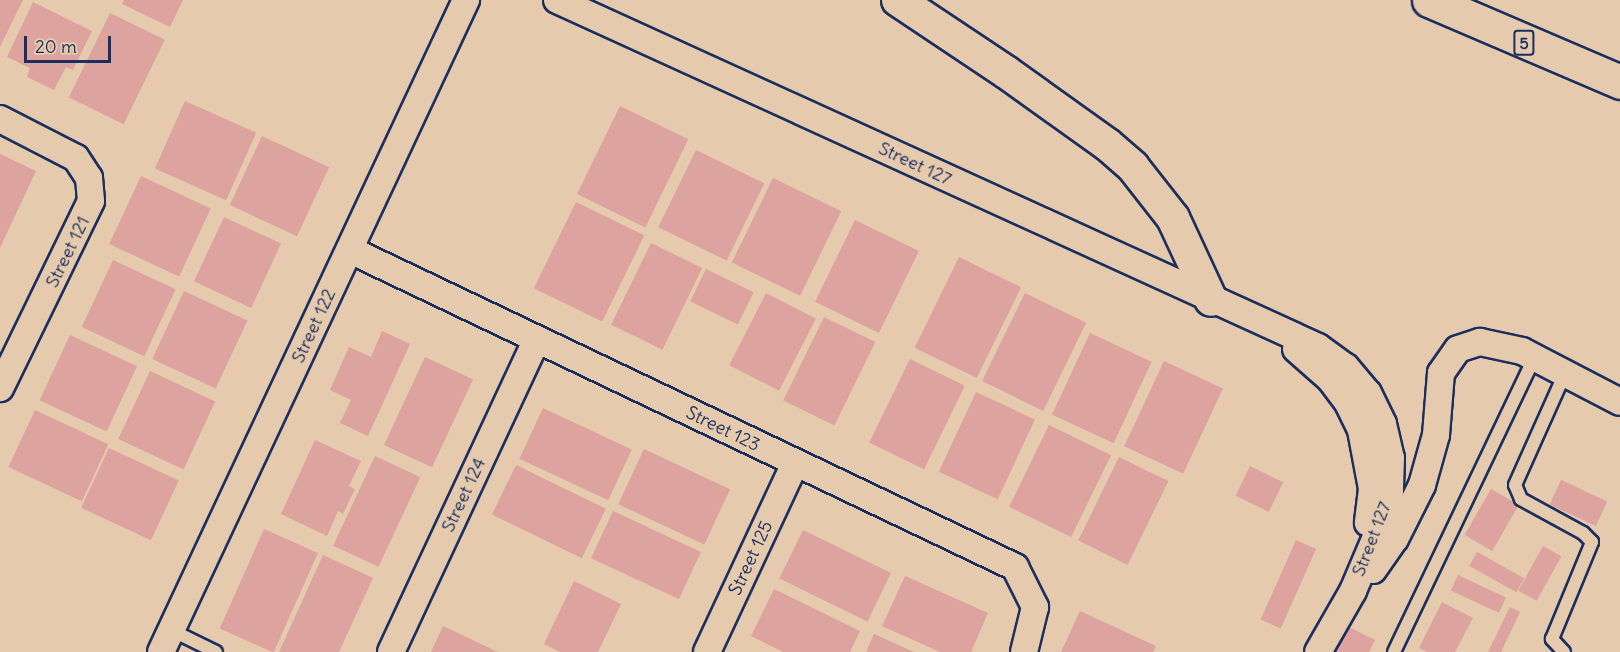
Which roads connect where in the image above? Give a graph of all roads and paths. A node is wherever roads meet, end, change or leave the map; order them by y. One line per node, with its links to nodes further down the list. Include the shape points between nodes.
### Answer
1 (466, 0): 7 (street, Street 122)
2 (557, 0): 8 (street, Street 127)
3 (898, 0): 8 (street, via 1016,78 1132,167 1173,218)
4 (1429, 0): 5 (highway, 5)
5 (1620, 82)
6 (0, 119): 12 (street, Street 121, via 76,158 91,189 89,212)
7 (350, 250): 9 (street, Street 123); 16 (street, Street 122)
8 (1211, 300): 15 (street, Street 127, via 1273,329 1330,379 1348,403 1361,430 1372,489 1370,519)
9 (537, 339): 14 (street, Street 123); 18 (street, Street 124)
10 (1535, 356): 11 (street); 15 (street, via 1508,346 1480,342 1451,355 1441,373 1436,435 1422,485 1386,554); 22 (lane)
11 (1565, 373): 13 (street); 23 (lane, via 1515,485 1521,499 1583,533 1592,542 1552,639)
12 (0, 388)
13 (1620, 402)
14 (795, 463): 19 (street, Street 125); 20 (street, Street 123, via 1015,567 1035,607)
15 (1353, 591): 21 (street, Street 127)
16 (166, 641): 17 (lane)
17 (216, 652)
18 (391, 652)
19 (707, 652)
20 (1024, 652)
21 (1318, 652)
22 (1394, 652)
23 (1564, 652)

